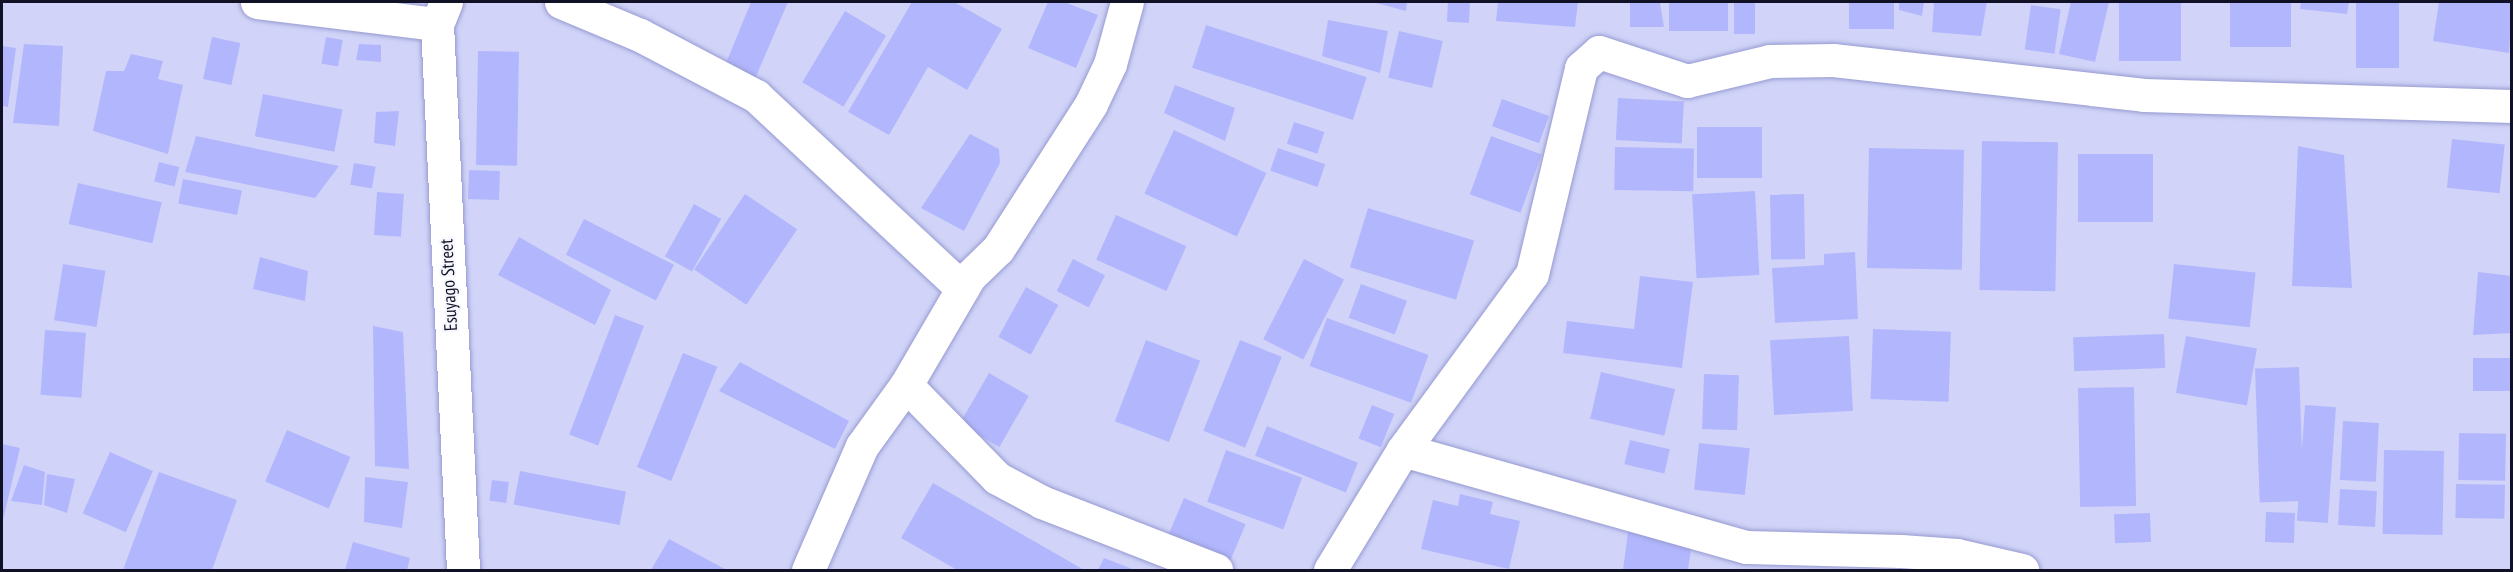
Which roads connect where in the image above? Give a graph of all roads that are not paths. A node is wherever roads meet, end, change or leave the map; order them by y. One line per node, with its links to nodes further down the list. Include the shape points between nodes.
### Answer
1 (257, 2): 4 (street)
2 (561, 2): 6 (street, via 640,35 756,96)
3 (1127, 2): 6 (street, via 1110,64 1091,104 998,249)
4 (441, 13): 10 (street, Esuyago Street)
5 (2511, 106): 8 (street, via 2144,95 1833,60 1770,62 1687,81 1599,52 1581,68 1532,274)
6 (962, 288): 7 (street)
7 (906, 385): 11 (street, via 846,474); 12 (street, via 997,477 1042,502)
8 (1403, 450): 9 (street); 13 (street)
9 (1744, 559): 14 (street, via 1912,552)
10 (463, 570)
11 (808, 570)
12 (1216, 570)
13 (1330, 570)
14 (2022, 570)

